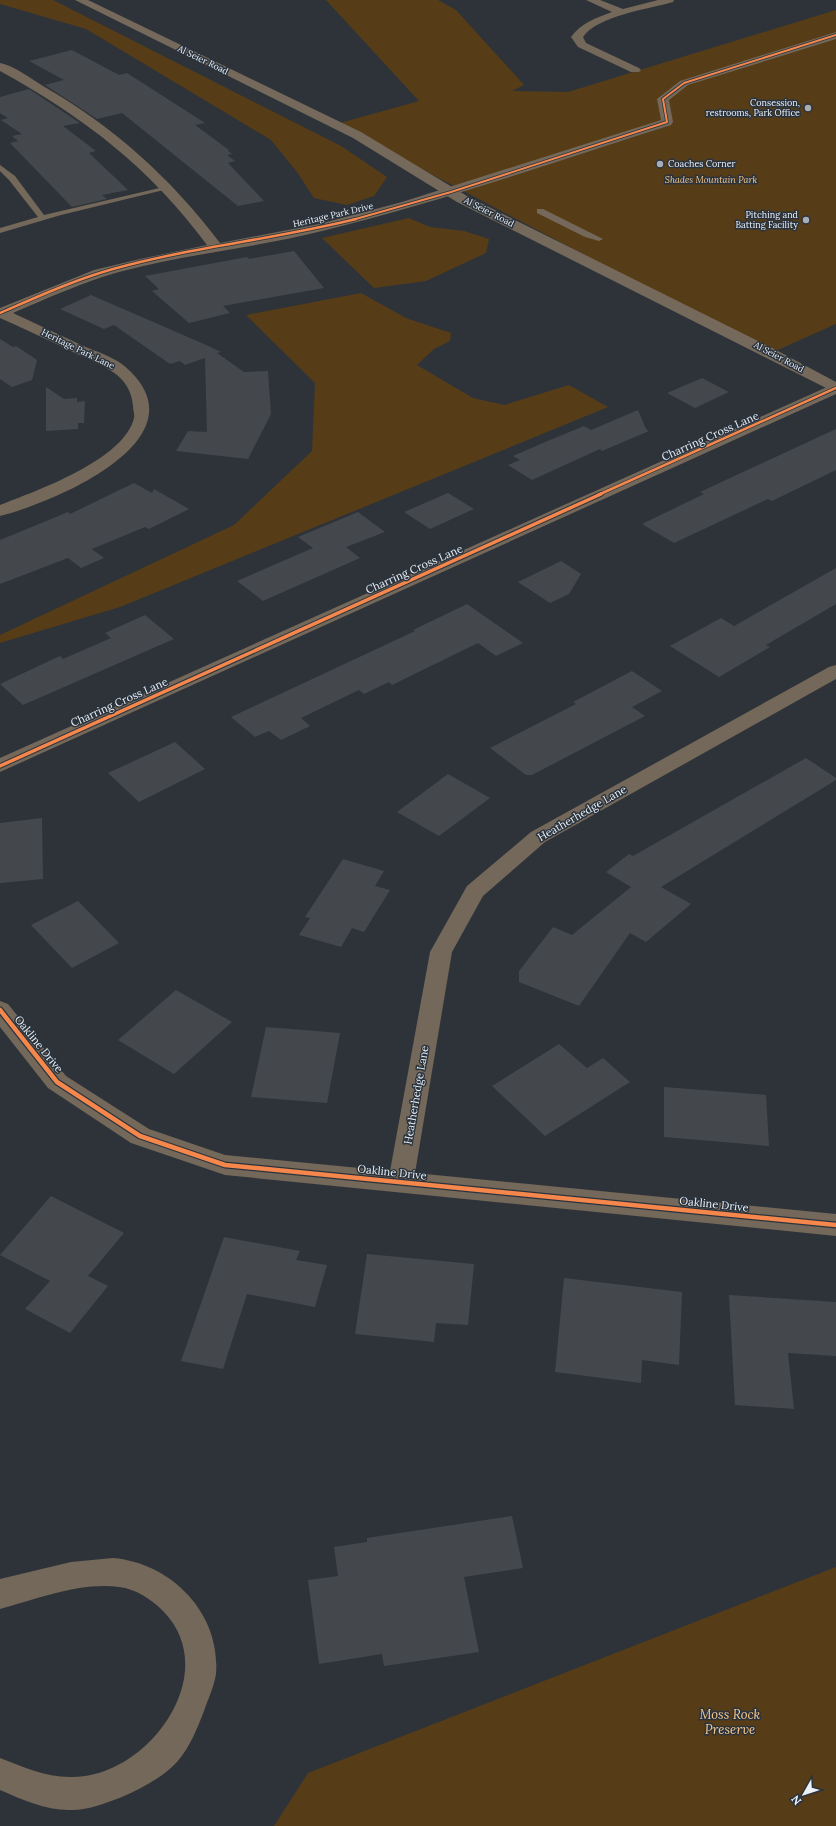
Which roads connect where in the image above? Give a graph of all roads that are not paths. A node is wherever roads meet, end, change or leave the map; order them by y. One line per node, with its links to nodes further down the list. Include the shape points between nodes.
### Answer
1 (80, 0): 12 (street, Al Seier Road, via 357,135)
2 (591, 0): 4 (street)
3 (669, 0): 4 (street)
4 (623, 13): 7 (street, via 586,25 577,37 588,49)
5 (836, 35): 12 (street, Heritage Park Drive, via 684,83 663,99 667,122)
6 (0, 66): 8 (street)
7 (635, 70)
8 (13, 73): 9 (street); 11 (street, via 41,88 109,134)
9 (0, 76)
10 (0, 167): 14 (lane, via 12,178)
11 (168, 188): 14 (lane); 17 (street)
12 (450, 192): 17 (street, Heritage Park Drive, via 318,228); 19 (street, Al Seier Road, via 764,349)
13 (540, 211): 16 (lane)
14 (42, 217): 15 (lane)
15 (0, 231)
16 (599, 239)
17 (216, 247): 18 (street, Heritage Park Drive, via 112,270 52,290)
18 (0, 312): 20 (street, Heritage Park Lane, via 112,365 131,380 143,405 142,419 132,437 118,453 69,484)
19 (836, 388): 22 (street, Charring Cross Lane)
20 (0, 511)
21 (836, 671): 24 (street, Heatherhedge Lane, via 538,837 475,891 441,952)
22 (0, 766)
23 (0, 1010): 24 (street, Oakline Drive, via 57,1082 140,1136 225,1164)
24 (401, 1182): 25 (street, Oakline Drive)
25 (836, 1225)
26 (0, 1594): 27 (street, via 84,1574 114,1572 146,1579 171,1596 189,1618 198,1644 200,1672 184,1721 173,1742 152,1763 125,1780 73,1794 32,1787)
27 (0, 1774)

